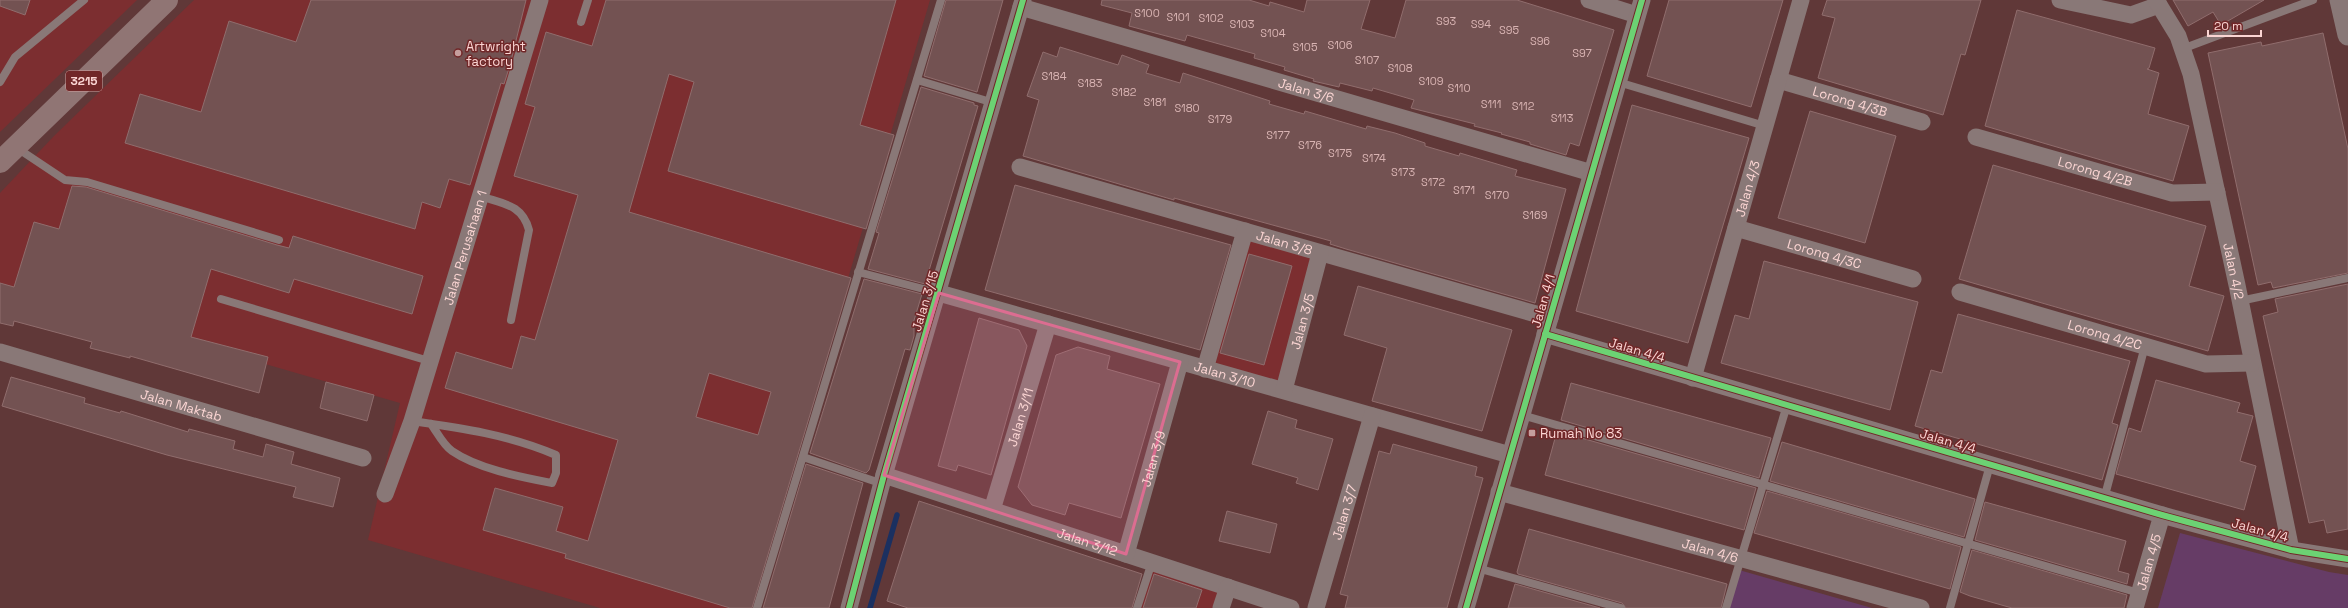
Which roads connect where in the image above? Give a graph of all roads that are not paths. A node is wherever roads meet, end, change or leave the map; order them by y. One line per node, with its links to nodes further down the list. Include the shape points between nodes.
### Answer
1 (84, 0): 19 (lane, via 15,57)
2 (167, 0): 25 (main road, 3215)
3 (540, 0): 30 (street, Jalan Perusahaan 1)
4 (588, 0): 14 (lane)
5 (941, 0): 17 (lane)
6 (1589, 0): 13 (street)
7 (1801, 0): 18 (street, Jalan 4/3)
8 (2060, 0): 11 (street, via 2131,15)
9 (2313, 0): 16 (lane)
10 (1022, 3): 21 (street, Jalan 3/15); 28 (street, Jalan 3/6)
11 (2157, 3): 16 (street, Jalan 4/2, via 2178,36)
12 (2343, 5): 15 (street)
13 (1640, 7): 20 (street, Jalan 4/1)
14 (581, 22)
15 (2348, 35)
16 (2182, 49): 29 (street, Jalan 4/2, via 2191,74)
17 (917, 80): 21 (lane); 35 (lane)
18 (1778, 80): 22 (street, Lorong 4/3B); 23 (street, Jalan 4/3)
19 (0, 82)
20 (1618, 82): 23 (lane); 28 (street, Jalan 4/1)
21 (994, 103): 39 (street, Jalan 3/15)
22 (1922, 122)
23 (1765, 126): 31 (street, Jalan 4/3)
24 (1976, 137): 29 (street, Lorong 4/2B, via 2172,193)
25 (16, 148): 26 (main road, 3215); 33 (lane, via 65,180 87,182)
26 (0, 162)
27 (1020, 167): 32 (street, Jalan 3/8)
28 (1592, 173): 42 (street, Jalan 4/1)
29 (2217, 192): 41 (street, Jalan 4/2)
30 (480, 196): 43 (lane, via 517,208 526,218 529,230); 48 (street, Jalan Perusahaan 1)
31 (1736, 228): 37 (street, Lorong 4/3C); 52 (street, Jalan 4/3)
32 (1245, 232): 34 (street, Jalan 3/8); 51 (street)
33 (279, 240)
34 (1320, 253): 42 (street, Jalan 3/8); 53 (street, Jalan 3/5)
35 (858, 272): 39 (lane); 60 (lane)
36 (2348, 278): 41 (lane)
37 (1913, 279)
38 (1960, 292): 46 (street, Lorong 4/2C)
39 (939, 293): 44 (street, Jalan 3/10); 63 (street, Jalan 3/15)
40 (221, 299): 48 (lane)
41 (2240, 301): 50 (street, Jalan 4/2)
42 (1550, 318): 45 (street, Jalan 4/1)
43 (511, 320)
44 (1048, 324): 49 (street, Jalan 3/10); 68 (street, Jalan 3/11)
45 (1545, 334): 52 (street, Jalan 4/4); 55 (street, Jalan 4/1)
46 (2145, 346): 50 (street, Lorong 4/2C, via 2206,364); 67 (lane)
47 (0, 352): 61 (street, Jalan Maktab)
48 (429, 361): 57 (street, Jalan Perusahaan 1)
49 (1180, 362): 51 (street, Jalan 3/10); 72 (street, Jalan 3/9)
50 (2252, 363): 71 (street, Jalan 4/2)
51 (1205, 369): 53 (street, Jalan 3/10)
52 (1693, 378): 54 (street, Jalan 4/4)
53 (1284, 390): 56 (street, Jalan 3/10)
54 (1787, 405): 62 (street, Jalan 4/4); 64 (lane)
55 (1522, 415): 59 (street, Jalan 4/1); 64 (lane)
56 (1372, 416): 59 (street, Jalan 3/10); 84 (street, Jalan 3/7)
57 (412, 421): 58 (lane); 66 (street, Jalan Perusahaan 1)
58 (431, 424): 58 (lane, via 469,429 543,449 556,455 556,472 552,484 516,476 468,459 450,450)
59 (1510, 455): 65 (street, Jalan 4/1)
60 (803, 457): 63 (lane); 79 (lane)
61 (363, 458)
62 (1990, 465): 67 (street, Jalan 4/4); 70 (lane)
63 (883, 480): 68 (street, Jalan 3/12); 80 (street, Jalan 3/15)
64 (1763, 484): 70 (lane); 73 (lane)
65 (1499, 492): 73 (street, Jalan 4/6); 76 (street, Jalan 4/1)
66 (385, 494)
67 (2104, 498): 69 (street, Jalan 4/4)
68 (992, 510): 72 (street, Jalan 3/12)
69 (2162, 515): 71 (street, Jalan 4/4); 78 (street, Jalan 4/5)
70 (1968, 544): 78 (lane); 89 (lane)
71 (2291, 550): 74 (street, Jalan 4/4)
72 (1126, 554): 75 (street, Jalan 3/12)
73 (1741, 558): 87 (lane); 88 (street, Jalan 4/6)
74 (2348, 559)
75 (1152, 562): 77 (street, Jalan 3/12); 81 (lane)
76 (1477, 568): 85 (street, Jalan 4/1); 86 (lane)
77 (1228, 587): 82 (street); 83 (street, Jalan 3/12)
78 (2137, 601)
79 (757, 608)
80 (849, 608)
81 (1137, 608)
82 (1222, 608)
83 (1291, 608)
84 (1316, 608)
85 (1466, 608)
86 (1621, 608)
87 (1726, 608)
88 (1921, 608)
89 (1950, 608)

